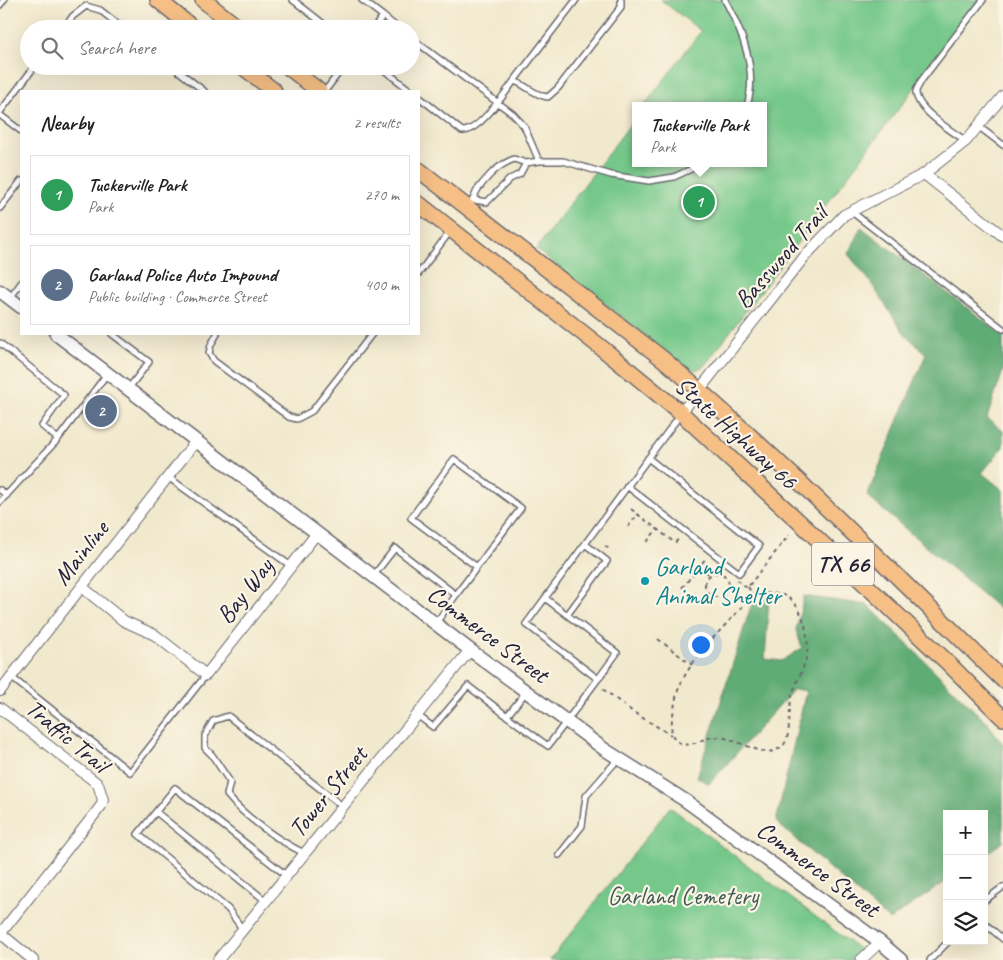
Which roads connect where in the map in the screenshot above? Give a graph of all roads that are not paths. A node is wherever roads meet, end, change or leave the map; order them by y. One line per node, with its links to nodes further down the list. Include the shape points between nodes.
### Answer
1 (4, 0): 10 (lane)
2 (158, 0): 14 (main road)
3 (203, 0): 15 (main road)
4 (362, 0): 11 (lane)
5 (576, 0): 26 (lane)
6 (621, 0): 26 (lane, via 621,7 548,97)
7 (724, 0): 34 (lane, via 738,26 750,65)
8 (983, 0): 39 (lane, via 916,90 922,107)
9 (295, 1): 16 (lane)
10 (0, 5)
11 (383, 16): 17 (lane); 18 (lane)
12 (70, 20): 13 (lane, via 86,6 100,10)
13 (113, 20)
14 (183, 20)
15 (229, 20)
16 (319, 20)
17 (380, 20)
18 (388, 20)
19 (420, 45): 35 (lane)
20 (28, 75): 36 (lane)
21 (184, 75): 27 (lane)
22 (254, 75): 28 (main road)
23 (299, 75): 29 (main road)
24 (337, 75): 30 (lane)
25 (391, 75): 31 (lane)
26 (514, 81): 35 (lane)
27 (203, 90)
28 (273, 90)
29 (318, 90)
30 (325, 90)
31 (410, 90)
32 (1003, 96): 37 (street, Basswood Trail)
33 (420, 98): 35 (lane, via 467,132)
34 (748, 102)
35 (498, 103): 41 (lane, via 524,126)
36 (0, 113): 38 (lane)
37 (978, 126): 39 (street, Basswood Trail); 40 (lane)
38 (20, 130)
39 (966, 141): 45 (street, Basswood Trail)
40 (1003, 145)
41 (538, 160): 42 (lane); 43 (lane, via 563,162 649,181 674,177)
42 (526, 163): 47 (lane, via 520,174 510,179 487,202); 47 (lane, via 514,159 504,163 492,172)
43 (695, 167)
44 (420, 171): 47 (main road, State Highway 66 / TX 66)
45 (924, 174): 50 (street, Basswood Trail); 52 (street)
46 (20, 182): 49 (lane)
47 (470, 203): 51 (main road); 65 (main road, State Highway 66 / TX 66)
48 (420, 205): 51 (main road, State Highway 66 / TX 66)
49 (0, 208)
50 (851, 212): 57 (lane); 65 (street, Basswood Trail, via 844,215 805,256)
51 (452, 230): 53 (lane); 66 (main road, State Highway 66 / TX 66)
52 (1003, 236)
53 (420, 272)
54 (20, 284): 55 (lane)
55 (5, 294): 56 (street)
56 (20, 306)
57 (1003, 329)
58 (57, 335): 63 (street, Commerce Street)
59 (113, 335): 64 (lane, via 149,362)
60 (216, 335): 61 (lane, via 209,353 214,361 289,417 297,419 312,412)
61 (371, 335)
62 (0, 343): 67 (lane, via 64,395 42,426)
63 (108, 374): 64 (street, Commerce Street); 67 (lane)
64 (128, 390): 68 (street, Commerce Street)
65 (699, 390): 66 (street, Basswood Trail); 89 (main road, State Highway 66 / TX 66, via 783,466)
66 (681, 413): 69 (lane); 95 (main road, State Highway 66 / TX 66)
67 (58, 439): 73 (lane)
68 (196, 441): 70 (street, Mainline); 75 (street, Commerce Street)
69 (648, 458): 71 (lane); 71 (lane, via 759,546 739,573)
70 (168, 477): 77 (lane); 80 (street, Mainline)
71 (627, 486): 76 (lane)
72 (0, 490): 73 (lane)
73 (7, 495): 74 (lane)
74 (0, 502)
75 (317, 533): 77 (street, Bay Way); 79 (street, Commerce Street)
76 (585, 544): 82 (lane); 83 (lane, via 607,560)
77 (291, 566): 86 (street, Bay Way)
78 (477, 567): 78 (lane, via 520,508 454,458 411,518); 81 (lane)
79 (374, 576): 81 (lane, via 395,548); 84 (street, Commerce Street)
80 (82, 587): 86 (street, via 124,621 155,635); 87 (street, Mainline)
81 (456, 595): 84 (lane)
82 (545, 598): 83 (lane); 88 (lane, via 526,624)
83 (567, 615): 88 (lane, via 617,653)
84 (436, 624): 85 (street, Commerce Street)
85 (470, 650): 91 (street, Commerce Street); 93 (street, Tower Street)
86 (206, 675): 87 (lane, via 130,772)
87 (11, 677): 90 (street, Mainline)
88 (598, 679): 96 (lane)
89 (1003, 680)
90 (0, 691)
91 (526, 692): 94 (lane); 96 (street, Commerce Street)
92 (0, 708): 108 (street, Traffic Trail, via 98,784 103,800)
93 (417, 715): 94 (lane, via 433,727 468,686); 98 (street, Tower Street)
94 (508, 716): 96 (lane, via 548,746)
95 (1003, 718)
96 (567, 721): 97 (street, Commerce Street)
97 (619, 758): 101 (lane, via 586,796 582,826); 110 (street, Commerce Street, via 686,801)
98 (343, 807): 100 (street, Tower Street); 100 (lane, via 228,716 213,721 205,736 204,748 230,782 227,795 287,845)
99 (156, 812): 102 (lane, via 176,788); 105 (lane); 107 (lane, via 138,834 228,908)
100 (305, 853): 102 (street, Tower Street)
101 (559, 855)
102 (287, 876): 105 (street, Tower Street)
103 (1003, 887): 104 (lane)
104 (985, 900)
105 (266, 901): 107 (street, Tower Street)
106 (988, 926): 109 (lane)
107 (243, 930): 113 (street, Tower Street)
108 (0, 933): 112 (street)
109 (1003, 939)
110 (880, 942): 114 (street); 115 (street, Commerce Street)
111 (945, 945): 116 (lane)
112 (33, 960)
113 (218, 960)
114 (861, 960)
115 (901, 960)
116 (930, 960)

